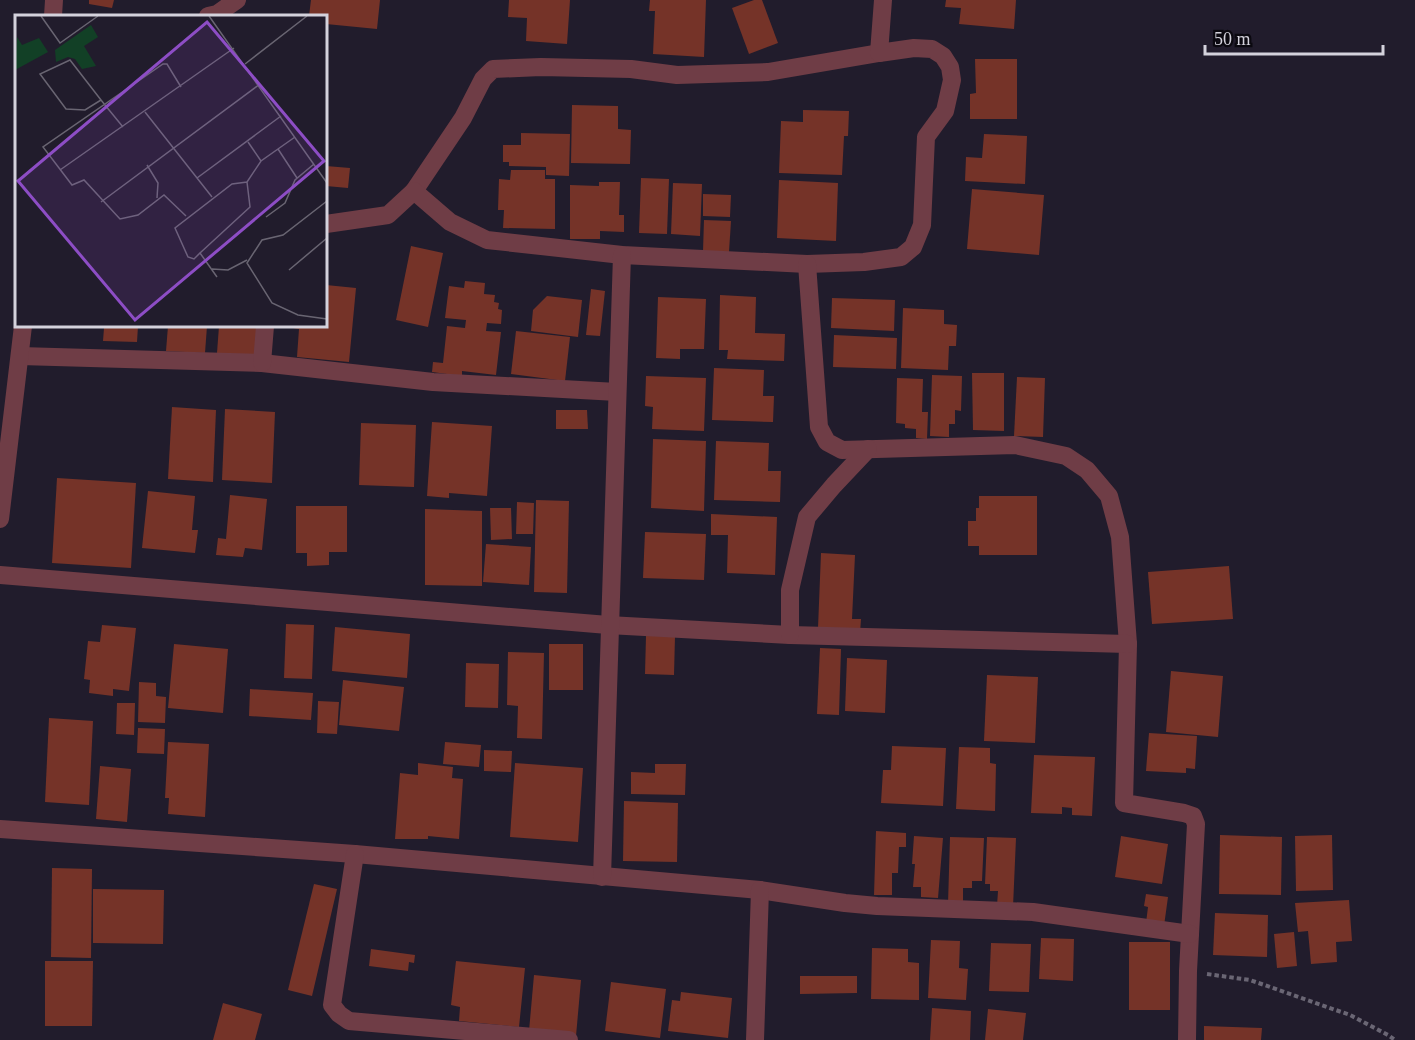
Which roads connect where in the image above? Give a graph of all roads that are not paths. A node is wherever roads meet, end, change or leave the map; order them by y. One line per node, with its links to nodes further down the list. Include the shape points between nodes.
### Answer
1 (54, 0): 4 (street)
2 (237, 0): 5 (street)
3 (883, 0): 6 (street)
4 (53, 15)
5 (213, 15)
6 (879, 52): 7 (street, via 768,72 677,75 631,69 493,69); 10 (street, via 932,49 950,67 952,80 945,111 926,137 922,225 913,247 901,257)
7 (414, 191): 8 (street, via 388,215); 9 (street, via 450,222 487,240)
8 (327, 224)
9 (622, 255): 10 (street); 15 (street)
10 (807, 264): 16 (street, via 819,427 827,442 842,450)
11 (23, 327): 13 (street)
12 (265, 327): 14 (street)
13 (20, 356): 14 (street); 17 (street)
14 (262, 363): 15 (street, via 433,382)
15 (617, 392): 19 (street)
16 (868, 449): 20 (street, via 807,516 790,590); 21 (street, via 1015,445 1066,456 1086,470 1109,496 1120,537)
17 (0, 519)
18 (0, 575): 19 (street)
19 (608, 625): 20 (street); 24 (street)
20 (790, 635): 21 (street)
21 (1128, 644): 26 (street, via 1124,803 1192,816 1196,824)
22 (0, 830): 23 (street)
23 (355, 854): 24 (street); 27 (street, via 332,1005 339,1014 349,1020)
24 (602, 877): 25 (street)
25 (760, 890): 26 (street, via 877,906 1033,912); 28 (street)
26 (1190, 934): 29 (street)
27 (568, 1040)
28 (755, 1040)
29 (1187, 1040)

